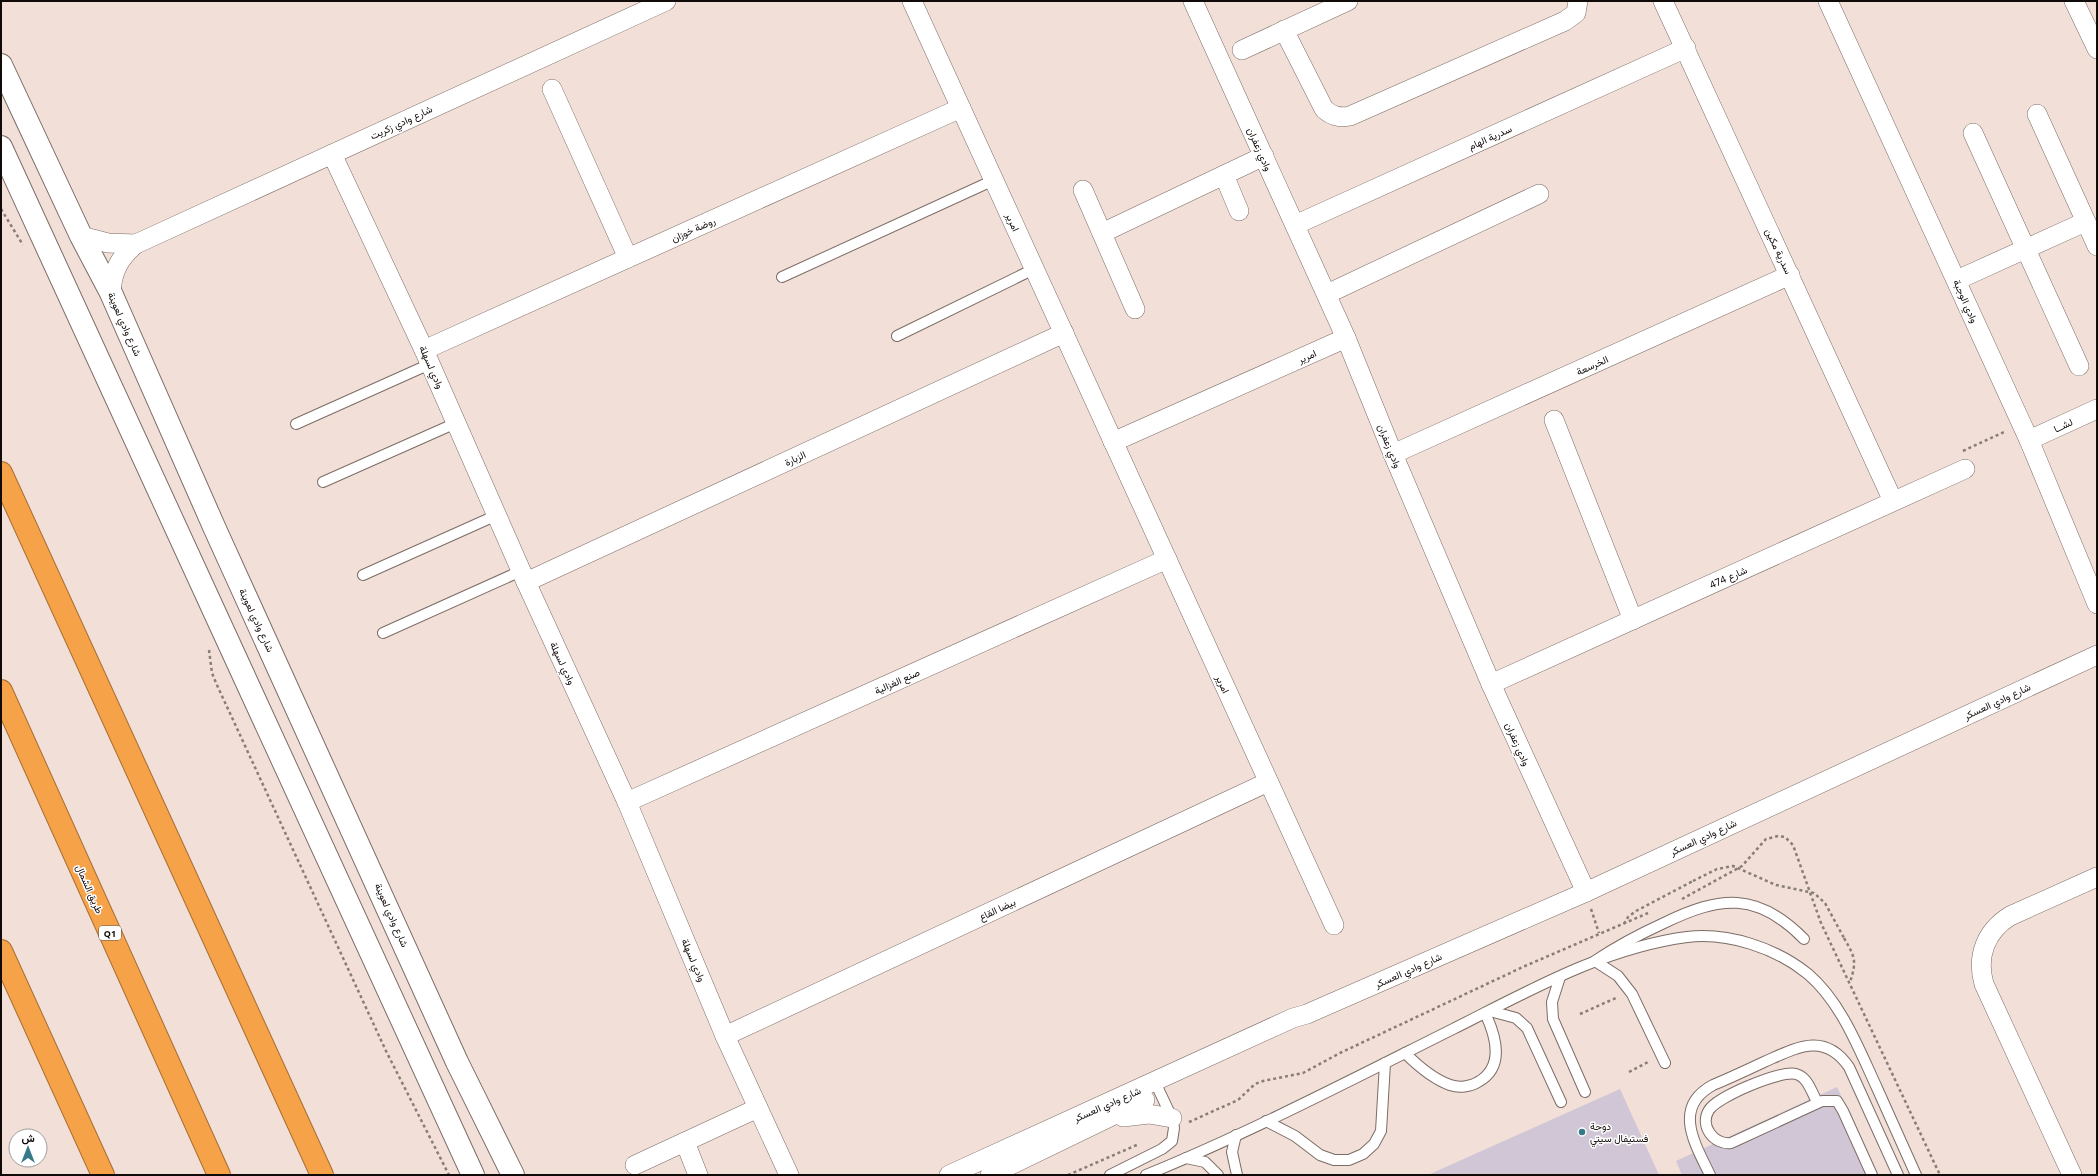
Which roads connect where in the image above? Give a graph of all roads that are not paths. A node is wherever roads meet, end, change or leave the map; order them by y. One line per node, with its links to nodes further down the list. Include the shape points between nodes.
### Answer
1 (666, 1): 19 (street, شارع وادي زكريت)
2 (912, 1): 15 (street, امرير)
3 (1193, 1): 20 (street, وادي زعفران)
4 (1348, 1): 9 (street)
5 (1578, 1): 9 (street, via 1576,13 1565,21 1343,117 1324,109)
6 (1663, 1): 10 (street, سدرية مكين)
7 (1828, 1): 37 (street, وادي الوجبة)
8 (2074, 1): 11 (street)
9 (1284, 30): 12 (street)
10 (1686, 48): 27 (street, سدرية الهام); 35 (street, سدرية مكين)
11 (2097, 49)
12 (1242, 50)
13 (1, 65): 29 (main road, شارع وادي لعوينة)
14 (552, 89): 33 (street)
15 (961, 108): 22 (street, امرير); 33 (street, روضة خوزان)
16 (2037, 114): 26 (street)
17 (1973, 132): 32 (street)
18 (1, 147): 96 (main road)
19 (332, 154): 30 (street, شارع وادي زكريت); 44 (street, وادي لسهلة)
20 (1264, 156): 21 (street); 27 (street, وادي زعفران)
21 (1224, 175): 25 (street); 28 (street)
22 (994, 180): 34 (street, امرير); 36 (lane)
23 (1083, 190): 28 (street)
24 (1539, 194): 39 (street)
25 (1239, 212)
26 (2085, 222): 31 (street); 32 (street)
27 (1295, 225): 39 (street, وادي زعفران)
28 (1102, 233): 40 (street)
29 (81, 236): 30 (street, شارع وادي زكريت, via 108,243); 38 (main road, شارع وادي لعوينة)
30 (136, 244): 38 (street, شارع وادي زكريت, via 120,260 115,270)
31 (2097, 246)
32 (2025, 248): 37 (street); 45 (street)
33 (628, 258): 44 (street, روضة خوزان)
34 (1034, 269): 41 (street, امرير); 42 (lane)
35 (1790, 276): 52 (street, الخرسعة); 56 (street, سدرية مكين)
36 (782, 277)
37 (1957, 280): 50 (street, وادي الوجبة)
38 (111, 293): 97 (main road, شارع وادي لعوينة, via 457,1062)
39 (1327, 294): 43 (street, وادي زعفران)
40 (1135, 309)
41 (1064, 333): 51 (street, امرير); 60 (street, الزبارة)
42 (897, 336)
43 (1346, 338): 51 (street, امرير); 52 (street, وادي زعفران)
44 (427, 357): 48 (street, وادي لسهلة); 49 (lane)
45 (2079, 366)
46 (2097, 409): 50 (street, لشــا)
47 (1554, 420): 62 (street)
48 (456, 423): 55 (lane); 57 (street, وادي لسهلة)
49 (296, 424)
50 (2025, 432): 61 (street, وادي الوجبة)
51 (1113, 442): 58 (street, امرير)
52 (1393, 454): 65 (street, وادي زعفران)
53 (1965, 469): 56 (street, شارع 474)
54 (1, 473): 95 (highway)
55 (323, 482)
56 (1893, 501): 62 (street, شارع 474)
57 (497, 515): 59 (lane); 60 (street, وادي لسهلة)
58 (1166, 559): 67 (street, امرير); 68 (street, صنع الغزالية)
59 (363, 575)
60 (523, 576): 63 (lane); 68 (street, وادي لسهلة)
61 (2097, 604)
62 (1633, 620): 65 (street, شارع 474)
63 (383, 633)
64 (2097, 655): 70 (street, شارع وادي العسكر)
65 (1491, 684): 70 (street, وادي زعفران)
66 (1, 691): 94 (highway, طريق الشمال / Q1)
67 (1268, 782): 71 (street, امرير); 77 (street, بيضا القاع)
68 (627, 802): 77 (street, وادي لسهلة)
69 (2097, 877): 110 (street, via 2001,921 1988,937 1982,956 1984,984)
70 (1586, 892): 81 (street, شارع وادي العسكر, via 1307,1014 1289,1028)
71 (1334, 925)
72 (1804, 939): 74 (lane, via 1780,918 1758,907 1738,903 1714,903 1682,914 1639,934)
73 (1, 951): 93 (highway)
74 (1595, 961): 75 (lane); 79 (lane, via 1618,976 1632,994); 109 (lane, via 1665,941 1713,936 1758,947 1781,957 1807,974 1833,1002 1861,1052)
75 (1560, 977): 76 (lane); 82 (lane, via 1552,1002 1553,1020)
76 (1488, 1012): 78 (lane); 78 (lane, via 1496,1057 1489,1073 1476,1083 1464,1086 1451,1085 1429,1074); 84 (lane, via 1516,1018 1527,1028)
77 (725, 1036): 85 (street, وادي لسهلة)
78 (1405, 1053): 80 (lane)
79 (1664, 1062)
80 (1385, 1063): 88 (lane); 88 (lane, via 1381,1130 1374,1144 1363,1154 1349,1160 1327,1158 1295,1136)
81 (1158, 1088): 86 (lane); 87 (street, شارع وادي العسكر); 100 (street, شارع وادي العسكر)
82 (1585, 1092)
83 (1816, 1100): 107 (lane, via 1803,1077 1797,1074 1781,1074 1718,1101 1707,1114 1706,1126 1717,1140 1726,1144 1822,1101 1837,1101)
84 (1561, 1102)
85 (758, 1108): 90 (street); 99 (street, وادي لسهلة)
86 (1172, 1118): 87 (street, via 1141,1114); 102 (lane, via 1174,1133 1170,1144)
87 (1104, 1121): 101 (street, شارع وادي العسكر)
88 (1266, 1121): 89 (lane)
89 (1236, 1135): 91 (lane); 105 (lane, via 1232,1152)
90 (685, 1142): 92 (street); 98 (street)
91 (1186, 1158): 103 (lane); 104 (lane, via 1205,1162)
92 (635, 1165)
93 (104, 1175)
94 (219, 1175)
95 (322, 1175)
96 (474, 1175)
97 (513, 1175)
98 (698, 1175)
99 (789, 1175)
100 (949, 1175)
101 (990, 1175)
102 (1110, 1175)
103 (1146, 1175)
104 (1218, 1175)
105 (1237, 1175)
106 (1710, 1175): 108 (lane, via 1690,1127 1691,1107 1696,1098 1704,1090 1795,1048 1819,1045 1837,1052 1849,1067)
107 (1872, 1175)
108 (1898, 1175)
109 (1916, 1175)
110 (2072, 1175)

